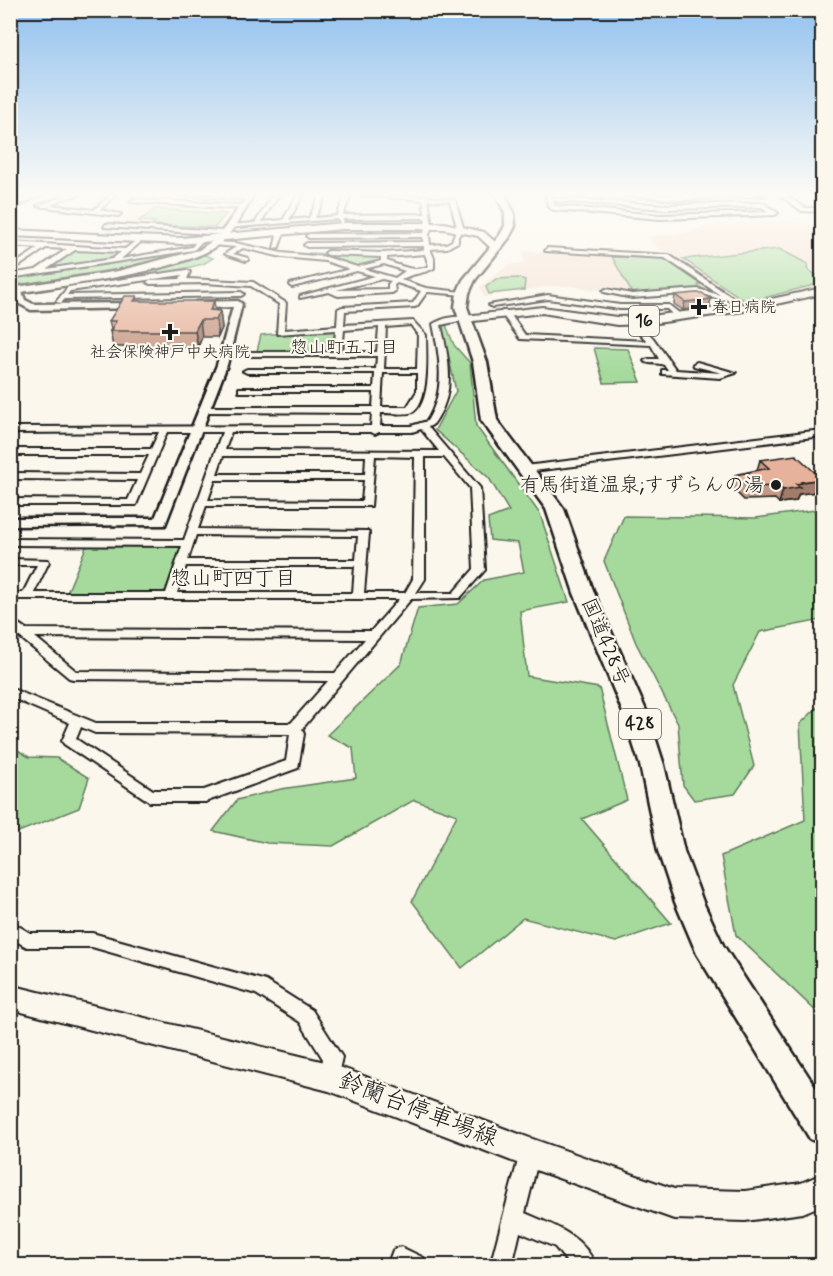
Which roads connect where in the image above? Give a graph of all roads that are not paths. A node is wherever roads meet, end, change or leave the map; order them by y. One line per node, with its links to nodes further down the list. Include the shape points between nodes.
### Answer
1 (33, 255): 17 (street)
2 (63, 255): 19 (street)
3 (122, 255): 15 (street)
4 (154, 255): 15 (street)
5 (189, 255): 30 (street, via 135,269)
6 (230, 255): 13 (street)
7 (313, 255): 16 (street)
8 (333, 255): 14 (street)
9 (401, 255): 14 (street)
10 (430, 255): 18 (street, via 432,267)
11 (491, 255): 33 (highway, via 470,276)
12 (638, 255): 41 (street, via 667,256)
13 (246, 259)
14 (384, 259): 16 (street); 18 (street)
15 (114, 261): 19 (street)
16 (361, 269): 22 (street); 26 (street)
17 (10, 270)
18 (410, 271): 24 (street)
19 (38, 272): 20 (street)
20 (10, 276)
21 (258, 276): 25 (street)
22 (381, 277): 24 (street); 28 (street)
23 (150, 280): 25 (street, via 182,282 206,278); 34 (street); 35 (street, via 68,289)
24 (394, 281): 28 (street, via 392,291 338,294); 29 (street)
25 (244, 283): 37 (street); 51 (street, via 253,284 283,303 280,332)
26 (292, 285)
27 (571, 289): 38 (street)
28 (329, 290): 36 (street)
29 (425, 290): 33 (street); 51 (street, via 415,305 341,307)
30 (14, 291): 39 (street)
31 (606, 291): 41 (street, via 632,296 698,291)
32 (822, 291): 41 (main road, 16)
33 (462, 294): 48 (highway, 国道428号 / 428)
34 (142, 296): 35 (street); 37 (street); 43 (street)
35 (62, 297): 45 (street)
36 (302, 297)
37 (239, 299): 43 (street); 53 (street)
38 (561, 299): 44 (street, via 548,297); 47 (street, via 669,307)
39 (21, 301): 40 (street); 45 (street, via 31,307)
40 (10, 302)
41 (739, 304): 47 (main road, 16)
42 (492, 305): 44 (street)
43 (138, 306): 45 (street)
44 (520, 306): 46 (main road, 16); 49 (main road, 16)
45 (54, 308)
46 (505, 313): 48 (main road, 16); 52 (street, via 523,337)
47 (680, 317): 49 (main road, 16)
48 (465, 319): 70 (street, via 437,324 445,393 435,416); 83 (highway, 国道428号 / 428, via 482,369 489,420)
49 (633, 321): 52 (street)
50 (383, 324): 51 (street); 56 (street); 62 (street, via 413,323 422,335)
51 (341, 327): 55 (street)
52 (651, 343): 57 (street)
53 (225, 354): 54 (street); 67 (street)
54 (253, 354): 55 (street); 60 (street)
55 (338, 354): 56 (street)
56 (380, 354): 61 (street)
57 (664, 361): 58 (street); 63 (street, via 669,364 669,372)
58 (648, 362)
59 (698, 364): 63 (street, via 732,373)
60 (248, 371): 61 (street); 65 (street)
61 (379, 371): 62 (street); 66 (street)
62 (421, 371): 69 (street, via 421,391 410,410)
63 (696, 375): 64 (street)
64 (697, 385)
65 (242, 390): 66 (street); 68 (street)
66 (378, 390): 69 (street)
67 (204, 410): 68 (street); 73 (street)
68 (236, 410): 69 (street)
69 (376, 410): 75 (street)
70 (423, 426): 75 (street); 82 (street)
71 (10, 430): 72 (street)
72 (164, 430): 73 (street); 78 (street)
73 (196, 430): 74 (street); 90 (street, via 160,522)
74 (227, 430): 75 (street); 79 (street)
75 (375, 431)
76 (822, 433): 83 (street)
77 (10, 452): 78 (street)
78 (154, 452): 85 (street)
79 (220, 453): 80 (street); 86 (street)
80 (371, 454): 81 (street); 87 (street)
81 (420, 454): 82 (street); 100 (street, via 419,579)
82 (445, 454): 100 (street, via 476,488 480,570 456,596)
83 (525, 469): 112 (highway, 国道428号 / 428, via 560,520 584,593 636,715 652,765 671,851 712,954)
84 (10, 476): 85 (street)
85 (144, 477): 88 (street, via 132,503)
86 (212, 477): 87 (street); 89 (street)
87 (369, 477): 89 (street, via 367,504)
88 (10, 502)
89 (203, 503): 91 (street)
90 (10, 522)
91 (193, 532): 93 (street); 96 (street, via 364,533)
92 (10, 542): 93 (street)
93 (189, 543): 95 (street)
94 (10, 562): 98 (street, via 44,562)
95 (182, 563): 96 (street); 99 (street)
96 (361, 563): 101 (street)
97 (10, 596): 98 (street)
98 (27, 596): 99 (street)
99 (170, 596): 101 (street)
100 (408, 596): 101 (street); 104 (street)
101 (358, 597)
102 (10, 622): 103 (street)
103 (24, 633): 104 (street); 105 (street, via 74,675)
104 (374, 635): 105 (street)
105 (339, 676): 108 (street)
106 (10, 692): 107 (street)
107 (77, 721): 108 (street, via 95,728); 108 (street, via 69,741 150,796 205,796 293,764)
108 (295, 728)
109 (10, 928): 111 (street, via 27,940 92,940 260,987 306,1016 333,1057)
110 (10, 997): 111 (main road, 鈴蘭台停車場線)
111 (329, 1077): 113 (main road, 鈴蘭台停車場線)
112 (822, 1127)
113 (530, 1153): 114 (main road, 鈴蘭台停車場線, via 674,1204 745,1206 803,1198); 115 (street)
114 (822, 1189)
115 (513, 1218): 116 (street, via 562,1240); 117 (street)
116 (583, 1265)
117 (501, 1266)

